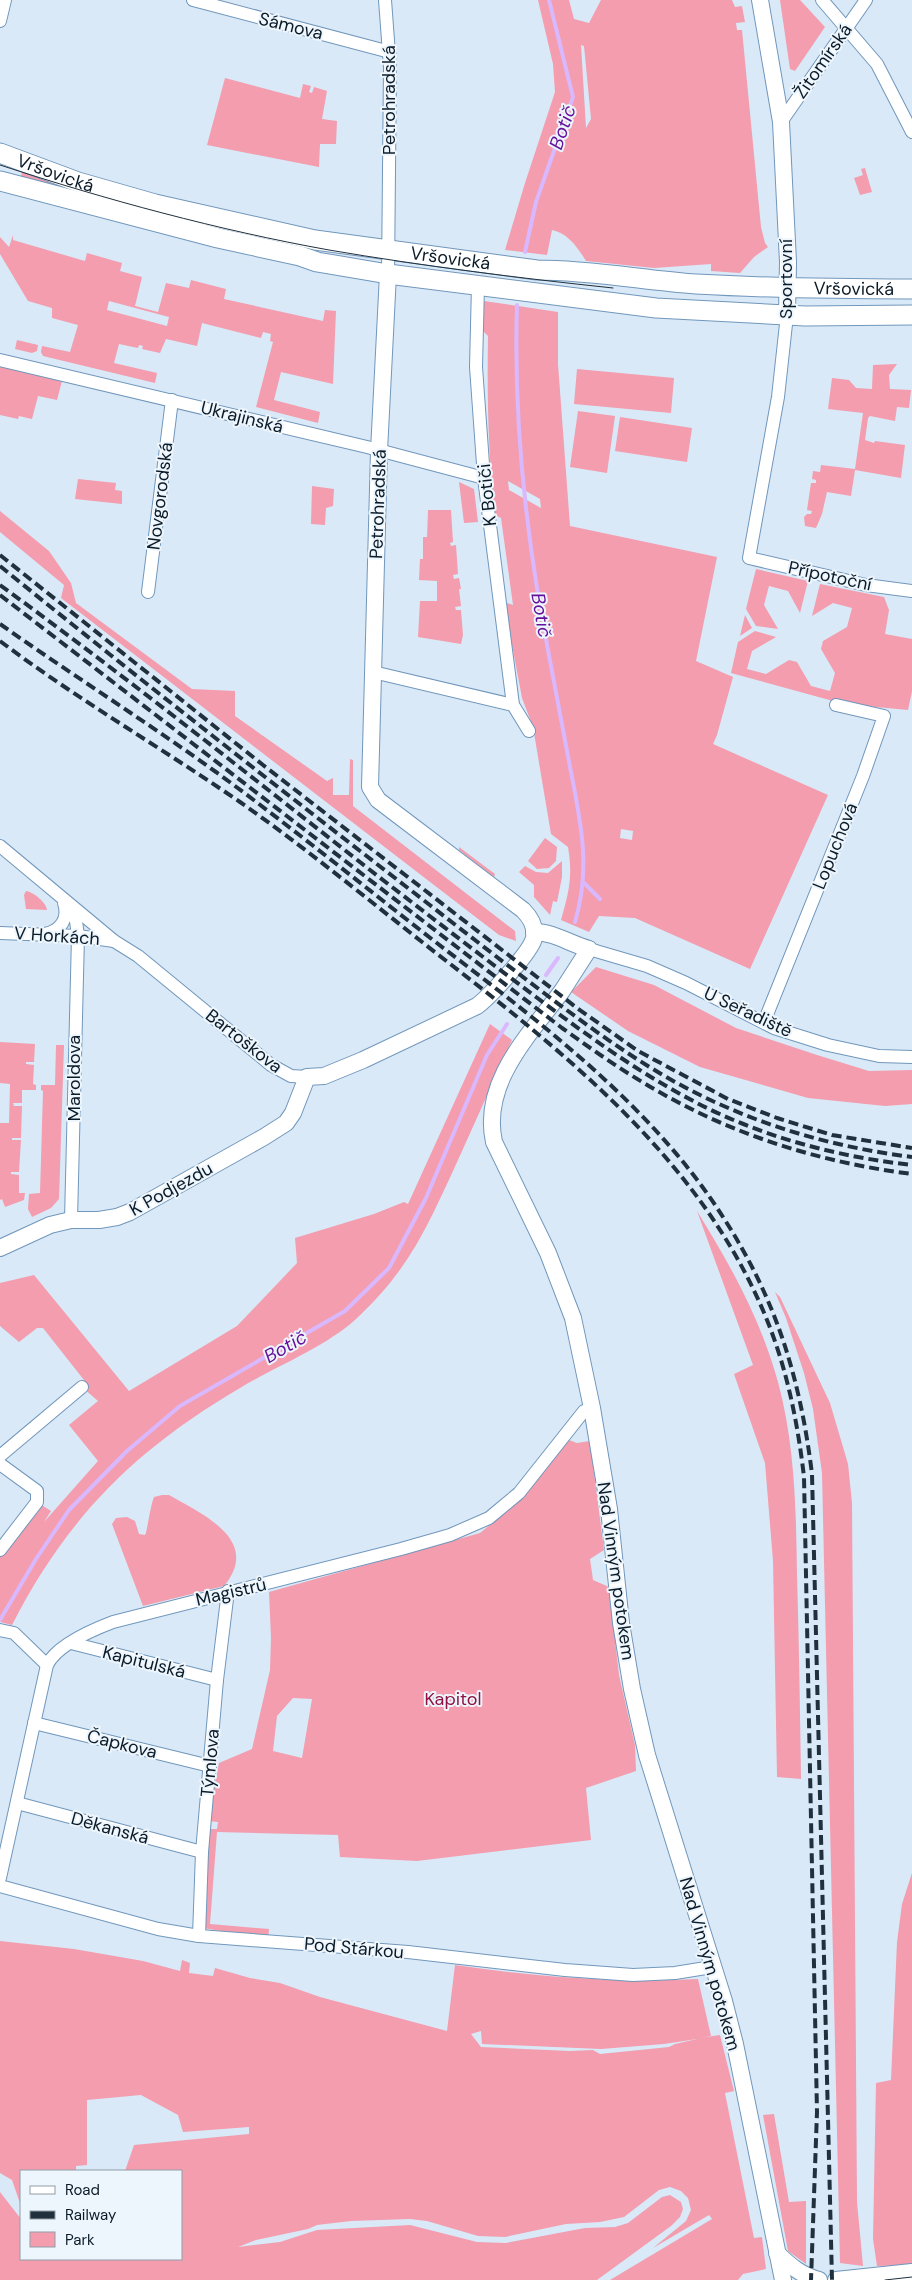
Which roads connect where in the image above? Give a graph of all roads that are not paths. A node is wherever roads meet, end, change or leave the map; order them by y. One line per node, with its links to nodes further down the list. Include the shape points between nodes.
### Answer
1 (5, 0): 7 (street)
2 (193, 0): 9 (street, Sámova)
3 (385, 0): 9 (street, Petrohradská)
4 (760, 0): 10 (street, Sportovní)
5 (822, 0): 8 (street)
6 (866, 0): 8 (street, Žitomírská)
7 (0, 21)
8 (847, 27): 10 (street, Žitomírská); 11 (street, via 878,64)
9 (390, 52): 16 (street, Petrohradská)
10 (781, 122): 19 (street, Sportovní)
11 (912, 132)
12 (0, 153): 14 (main road, Vršovická)
13 (0, 181): 15 (main road, Vršovická)
14 (90, 185): 15 (main road); 16 (main road, Vršovická, via 194,214 315,240)
15 (84, 204): 17 (main road, Vršovická, via 317,262)
16 (388, 251): 17 (street, Petrohradská); 19 (main road, Vršovická, via 537,270 695,284)
17 (388, 274): 18 (main road, Vršovická); 25 (street, Petrohradská)
18 (478, 285): 21 (main road, Vršovická, via 627,305); 26 (street, K Botiči, via 476,367)
19 (787, 288): 20 (main road, Vršovická); 21 (street, Sportovní)
20 (912, 289)
21 (787, 315): 22 (main road, Vršovická); 27 (street, Sportovní, via 778,397)
22 (912, 315)
23 (0, 360): 24 (street, Ukrajinská)
24 (172, 400): 25 (street, Ukrajinská); 29 (street, Novgorodská)
25 (380, 451): 26 (street, Ukrajinská); 30 (street, Petrohradská)
26 (484, 478): 32 (street, K Botiči)
27 (749, 558): 28 (street, Přípotoční)
28 (912, 591)
29 (148, 592)
30 (373, 672): 32 (street); 37 (street, Petrohradská, via 369,781 373,792 378,800 523,910)
31 (836, 704): 42 (street, Lopuchová, via 884,716)
32 (513, 705): 33 (street, K Botiči)
33 (529, 731)
34 (0, 846): 35 (street, Bartoškova)
35 (59, 895): 38 (street, via 66,909 65,919 54,931); 39 (street, Bartoškova, via 76,920); 40 (street, Bartoškova)
36 (0, 932): 38 (street, V Horkách)
37 (534, 932): 41 (street, via 549,933 572,945); 44 (street, Bartoškova, via 533,941 522,956 477,1006 354,1064 324,1076)
38 (43, 935): 39 (street, V Horkách)
39 (78, 936): 40 (street, V Horkách); 45 (street, Maroldova)
40 (114, 941): 44 (street, Bartoškova, via 134,952 278,1070)
41 (589, 949): 42 (street, U Seřadiště, via 647,966); 48 (street, Nad Vinným potokem, via 504,1073 494,1102 491,1128 494,1142 573,1318)
42 (764, 1022): 43 (street, U Seřadiště, via 828,1045 879,1056)
43 (912, 1056)
44 (307, 1078): 45 (street, K Podjezdu, via 293,1113 275,1131 117,1218)
45 (71, 1220): 46 (street, K Podjezdu, via 50,1225)
46 (0, 1248)
47 (82, 1387): 49 (street)
48 (592, 1408): 52 (street, Magistrů, via 584,1411 520,1492 489,1518 450,1535 392,1552); 64 (street, Nad Vinným potokem, via 632,1689 647,1755)
49 (0, 1456)
50 (0, 1464): 51 (street, via 38,1491 37,1502)
51 (0, 1550)
52 (228, 1591): 54 (street, Magistrů, via 113,1622); 56 (street, Týmlova)
53 (4, 1631): 55 (street, via 14,1633)
54 (71, 1643): 55 (street, Magistrů, via 56,1651); 56 (street, Kapitulská)
55 (48, 1665): 57 (street, Magistrů)
56 (216, 1680): 58 (street, Týmlova)
57 (34, 1723): 58 (street, Čapkova); 59 (street, Magistrů)
58 (210, 1766): 60 (street, Týmlova)
59 (17, 1803): 60 (street, Děkanská); 61 (street, Magistrů)
60 (202, 1852): 63 (street, Týmlova)
61 (0, 1878)
62 (0, 1886): 63 (street, Pod Stárkou, via 158,1929)
63 (199, 1936): 64 (street, Pod Stárkou, via 408,1952 633,1975 675,1974)
64 (712, 1967): 65 (street, Nad Vinným potokem, via 735,2044)
65 (777, 2252): 67 (street, Nad Vinným potokem); 68 (street, via 792,2268)
66 (912, 2272): 69 (street)
67 (783, 2280)
68 (819, 2280)
69 (836, 2280)

